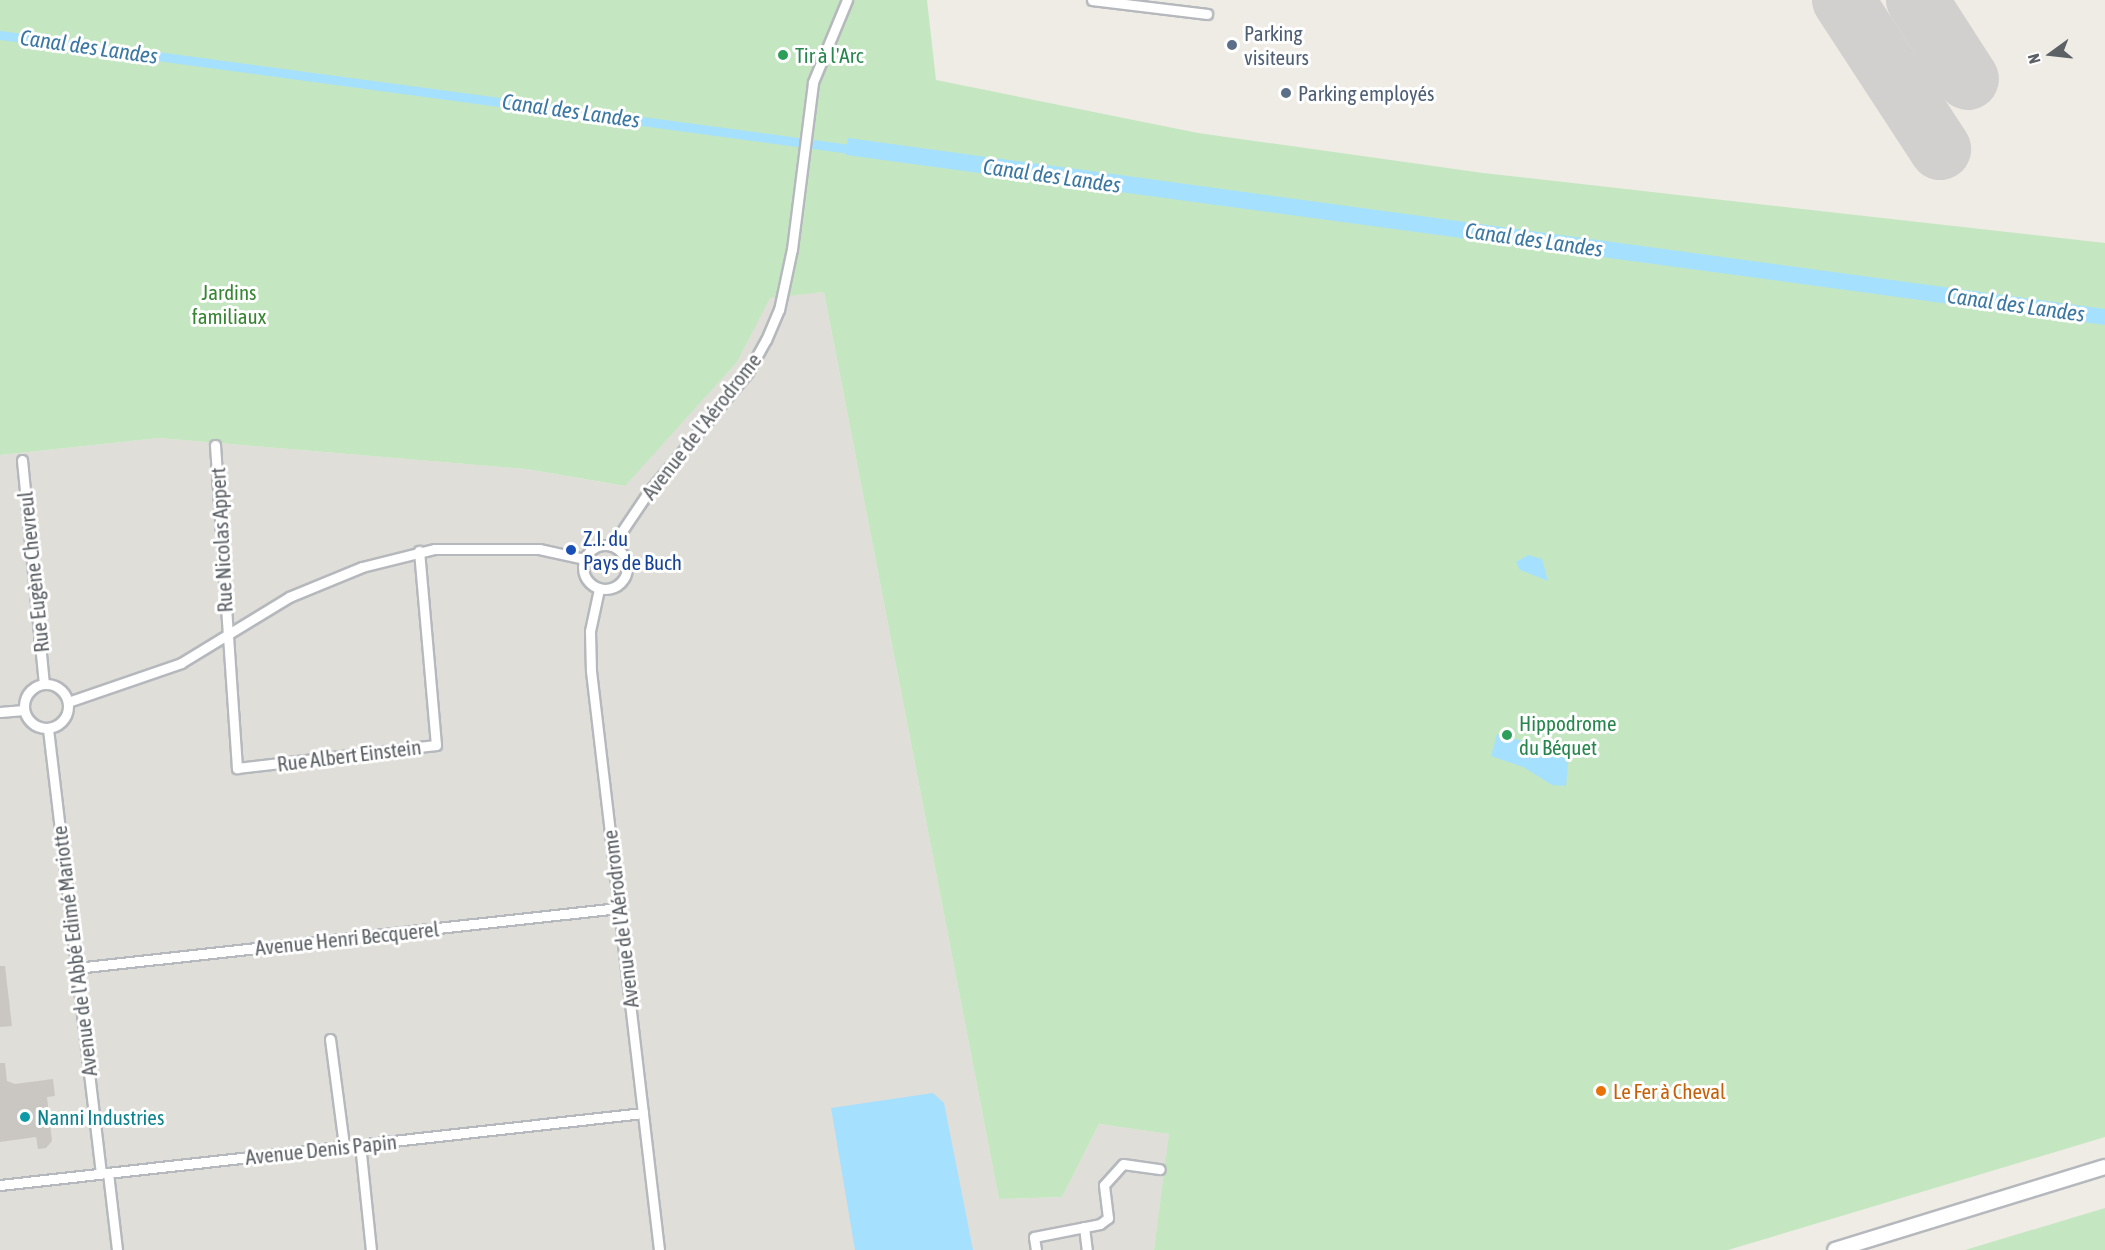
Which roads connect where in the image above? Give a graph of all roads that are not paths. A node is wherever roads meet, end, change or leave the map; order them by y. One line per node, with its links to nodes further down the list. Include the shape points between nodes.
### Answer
1 (847, 0): 6 (street, Avenue de l'Aérodrome, via 819,61 805,123 792,249 779,310 748,372 646,494)
2 (1092, 0): 3 (street)
3 (1207, 14)
4 (215, 445): 10 (street, Rue Nicolas Appert)
5 (22, 460): 11 (street, Rue Eugène Chevreul)
6 (612, 546): 8 (street, via 592,549); 9 (street, via 626,560 627,573 619,584)
7 (419, 551): 8 (street, via 539,549); 10 (street, via 308,588); 10 (street, Rue Albert Einstein, via 436,745 237,768)
8 (584, 559): 9 (street, via 584,574)
9 (599, 589): 16 (street, Avenue de l'Aérodrome, via 590,631 591,671)
10 (226, 636): 12 (street, via 180,663)
11 (44, 684): 12 (street, via 59,688); 13 (street, via 28,694)
12 (68, 702): 15 (street, via 66,717)
13 (24, 710): 14 (street); 15 (street, via 31,723)
14 (0, 712)
15 (48, 729): 17 (street, Avenue de l'Abbé Edimé Mariotte)
16 (619, 908): 17 (street, Avenue Henri Becquerel); 19 (street, Avenue de l'Aérodrome)
17 (76, 968): 24 (street, Avenue de l'Abbé Edimé Mariotte)
18 (330, 1039): 21 (street)
19 (643, 1113): 20 (street, Avenue Denis Papin); 29 (street, Avenue de l'Aérodrome)
20 (360, 1144): 21 (street, Avenue Denis Papin); 28 (street)
21 (344, 1146): 24 (street, Avenue Denis Papin)
22 (2105, 1167): 32 (main road)
23 (1160, 1169): 26 (street, via 1123,1164 1104,1185 1108,1218)
24 (105, 1173): 25 (street, Avenue Denis Papin); 27 (street, Avenue de l'Abbé Edimé Mariotte)
25 (0, 1185)
26 (1083, 1227): 30 (street, via 1034,1237); 31 (street)
27 (117, 1250)
28 (371, 1250)
29 (659, 1250)
30 (1036, 1250)
31 (1087, 1250)
32 (1835, 1250)

